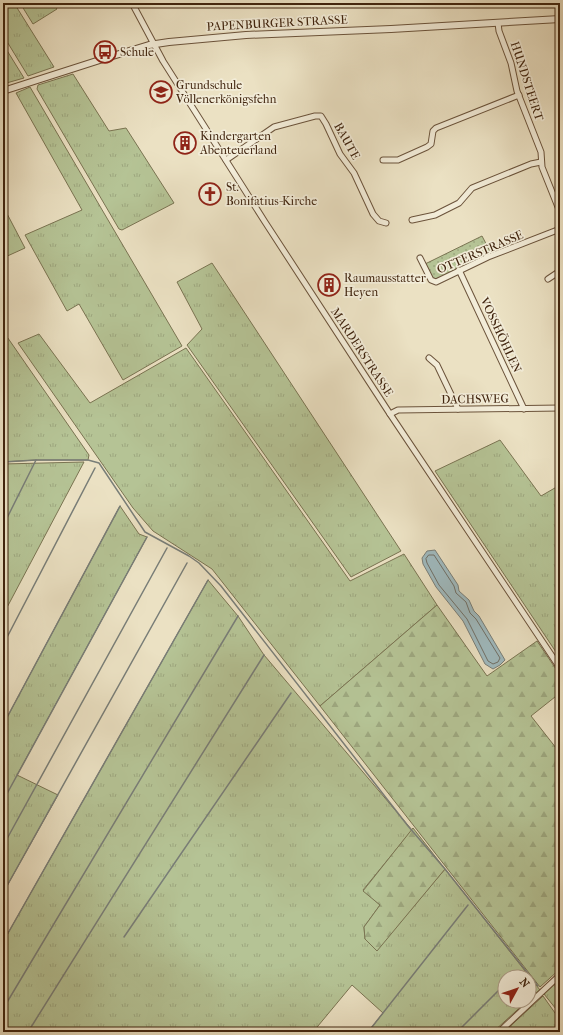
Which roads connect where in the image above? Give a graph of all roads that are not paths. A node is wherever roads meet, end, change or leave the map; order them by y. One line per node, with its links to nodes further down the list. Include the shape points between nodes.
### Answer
1 (132, 3): 4 (street, MARDERSTRASSE)
2 (560, 19): 3 (street, PAPENBURGER STRASSE)
3 (498, 23): 4 (street, PAPENBURGER STRASSE, via 246,35); 6 (street, HUNDSTEERT)
4 (153, 44): 5 (street, PAPENBURGER STRASSE); 7 (street, MARDERSTRASSE)
5 (3, 91)
6 (519, 95): 8 (street, via 436,128 428,147 398,160); 9 (street, HUNDSTEERT, via 541,152)
7 (226, 160): 12 (street, BAUTE, via 274,127 321,116 374,214 379,221); 22 (street, MARDERSTRASSE)
8 (383, 160)
9 (542, 162): 10 (street, HUNDSTEERT); 11 (street, via 472,188 459,203 435,215)
10 (560, 212)
11 (412, 220)
12 (386, 223)
13 (560, 229): 15 (street, OTTERSTRASSE)
14 (420, 258): 15 (street, OTTERSTRASSE, via 433,282)
15 (459, 270): 21 (street, VOSSHÖHLEN)
16 (560, 271): 17 (street)
17 (548, 279)
18 (429, 358): 20 (street, via 437,365)
19 (560, 408): 21 (street, DACHSWEG)
20 (458, 409): 21 (street, DACHSWEG); 22 (street, DACHSWEG, via 398,410)
21 (524, 409)
22 (390, 414): 23 (street, MARDERSTRASSE)
23 (560, 668)
24 (560, 976): 25 (street)
25 (499, 1032)

